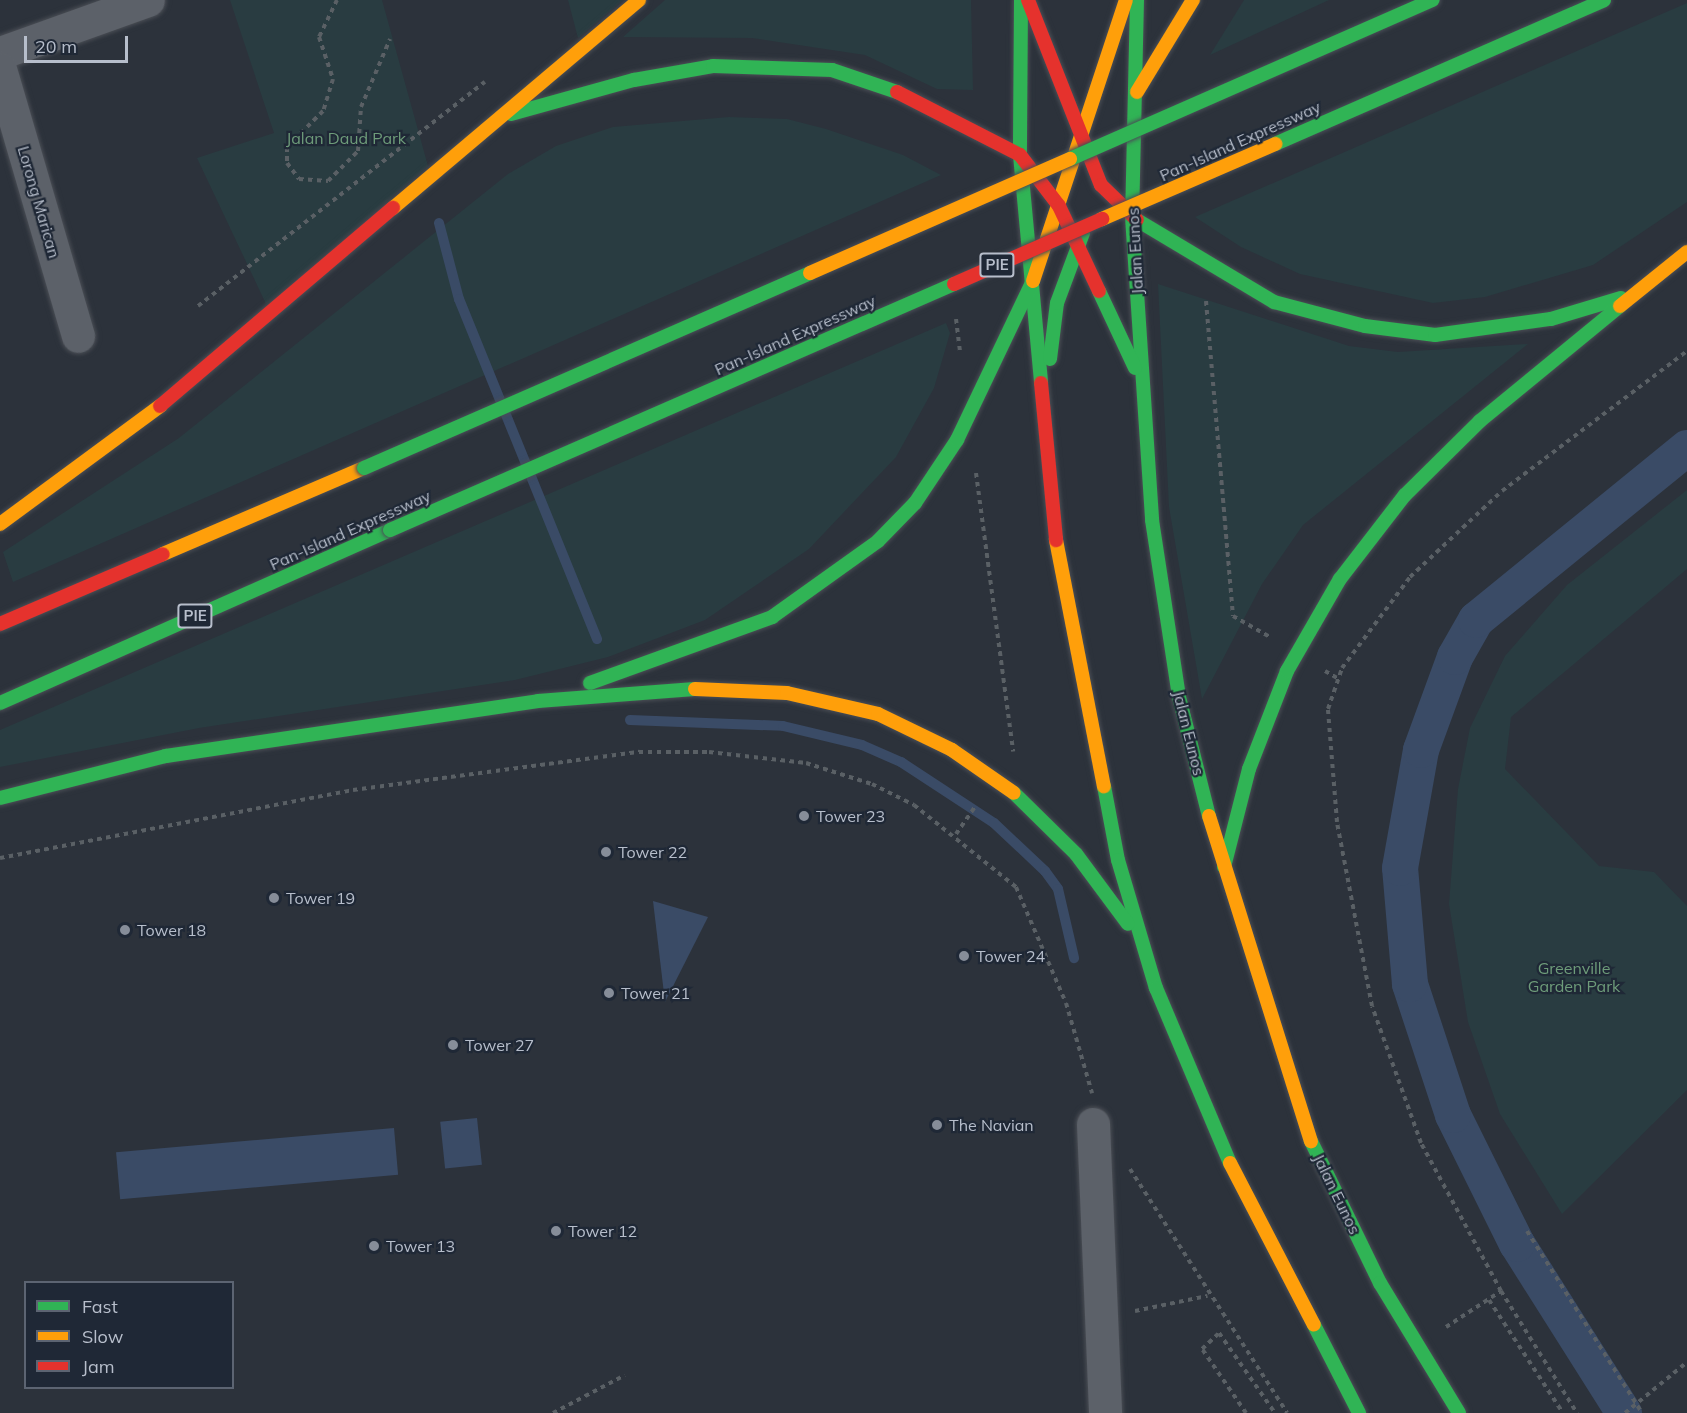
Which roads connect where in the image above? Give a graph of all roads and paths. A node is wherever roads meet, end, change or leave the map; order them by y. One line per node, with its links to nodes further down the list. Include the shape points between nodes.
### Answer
1 (148, 0): 12 (street)
2 (337, 0): 11 (path, via 319,37 333,79 323,111 287,147 287,163 299,179 328,181 358,151 361,107)
3 (639, 0): 16 (highway)
4 (1021, 0): 18 (highway)
5 (1029, 0): 17 (highway)
6 (1126, 0): 17 (highway)
7 (1137, 0): 15 (highway, Jalan Eunos)
8 (1193, 0): 15 (highway)
9 (1433, 0): 36 (highway, bridge)
10 (1604, 0): 40 (highway, Pan-Island Expressway / PIE, bridge)
11 (390, 39)
12 (0, 53)
13 (0, 69): 29 (street, Lorong Marican)
14 (493, 76): 27 (path)
15 (1136, 94): 19 (highway); 21 (highway, Jalan Eunos)
16 (501, 117): 18 (highway, via 634,80 713,66 832,70 902,94); 35 (highway, via 135,427)
17 (1081, 143): 19 (highway); 20 (highway)
18 (1020, 155): 20 (highway); 25 (highway)
19 (1101, 185): 21 (highway); 22 (highway)
20 (1059, 206): 22 (highway); 25 (highway)
21 (1132, 217): 24 (highway); 32 (highway, Jalan Eunos)
22 (1079, 244): 32 (highway); 34 (highway, via 1056,303)
23 (1687, 252): 26 (highway)
24 (1203, 262): 26 (highway, via 1274,302 1365,326 1435,335 1551,319); 37 (path, via 1233,616)
25 (1030, 291): 33 (highway); 34 (highway)
26 (1635, 294): 37 (highway, via 1480,422 1405,495 1340,579)
27 (198, 306)
28 (958, 310): 31 (path)
29 (78, 336)
30 (1687, 351): 38 (path, via 1502,491 1419,569)
31 (961, 364)
32 (1144, 387): 45 (highway, Jalan Eunos, via 1152,520 1179,697)
33 (969, 417): 39 (highway, via 915,504 878,541 791,604 702,646); 41 (path, via 1013,752)
34 (1043, 420): 46 (highway, via 1080,684)
35 (0, 524)
36 (0, 624)
37 (1297, 654): 38 (path); 45 (highway, via 1249,769)
38 (1339, 679): 50 (path, via 1328,709 1336,822 1372,1006 1421,1143)
39 (538, 701): 41 (highway, via 683,688 787,693 878,714 952,750); 42 (highway, via 166,756)
40 (0, 703)
41 (993, 780): 43 (path); 46 (highway, via 1076,854)
42 (0, 798)
43 (956, 834): 44 (path, via 872,784 806,763 709,752 639,752 353,790); 47 (path, via 1016,887 1066,1003)
44 (0, 858)
45 (1223, 871): 54 (highway, Jalan Eunos, via 1306,1131 1380,1283)
46 (1138, 938): 63 (highway, via 1216,1136)
47 (1094, 1111): 53 (street)
48 (1126, 1162): 51 (path)
49 (1527, 1232): 57 (path)
50 (1501, 1292): 52 (path); 66 (path)
51 (1207, 1296): 53 (path); 62 (path)
52 (1489, 1300): 54 (path); 65 (path)
53 (1102, 1318): 59 (street)
54 (1417, 1345): 64 (highway, Jalan Eunos)
55 (1686, 1361): 57 (path)
56 (625, 1375): 58 (path)
57 (1635, 1405): 67 (path); 68 (path)
58 (553, 1413)
59 (1105, 1413)
60 (1246, 1413): 61 (path, via 1202,1349 1219,1334)
61 (1275, 1413)
62 (1287, 1413)
63 (1359, 1413)
64 (1459, 1413)
65 (1563, 1413)
66 (1577, 1413)
67 (1625, 1413)
68 (1642, 1413)

